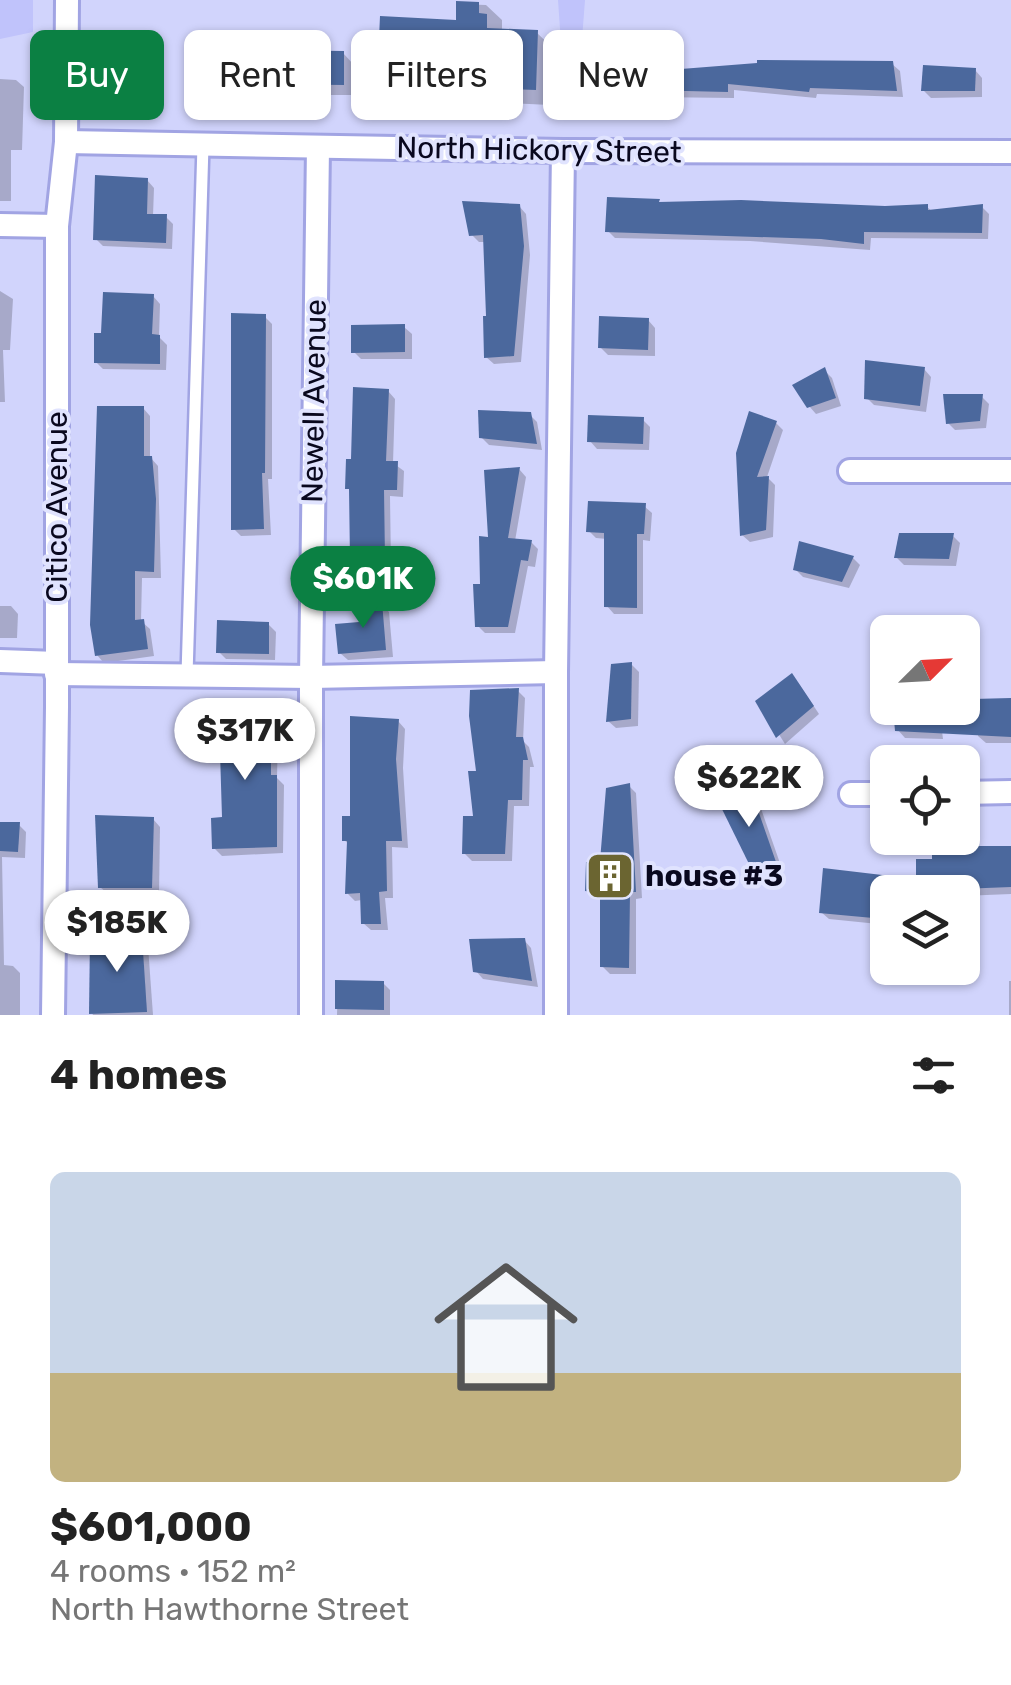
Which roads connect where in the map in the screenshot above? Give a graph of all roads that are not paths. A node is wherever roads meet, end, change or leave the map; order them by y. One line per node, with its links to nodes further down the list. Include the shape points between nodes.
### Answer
1 (67, 0): 2 (street, Citico Avenue)
2 (66, 142): 3 (street, North Hickory Street); 8 (street, Citico Avenue)
3 (203, 145): 4 (street, North Hickory Street); 14 (lane)
4 (318, 146): 5 (street, North Hickory Street); 15 (street, Newell Avenue)
5 (564, 152): 6 (street, North Hickory Street); 13 (street)
6 (1011, 152)
7 (0, 225): 8 (street)
8 (57, 226): 12 (street, Citico Avenue)
9 (1011, 471): 10 (street)
10 (850, 472)
11 (0, 661): 12 (street)
12 (57, 668): 14 (street); 20 (street, Citico Avenue)
13 (556, 672): 15 (street); 22 (street)
14 (187, 675): 15 (street)
15 (311, 676): 21 (street, Newell Avenue)
16 (1011, 792): 17 (street)
17 (980, 793)
18 (851, 794): 19 (street)
19 (870, 794)
20 (52, 1015)
21 (312, 1015)
22 (556, 1015)

